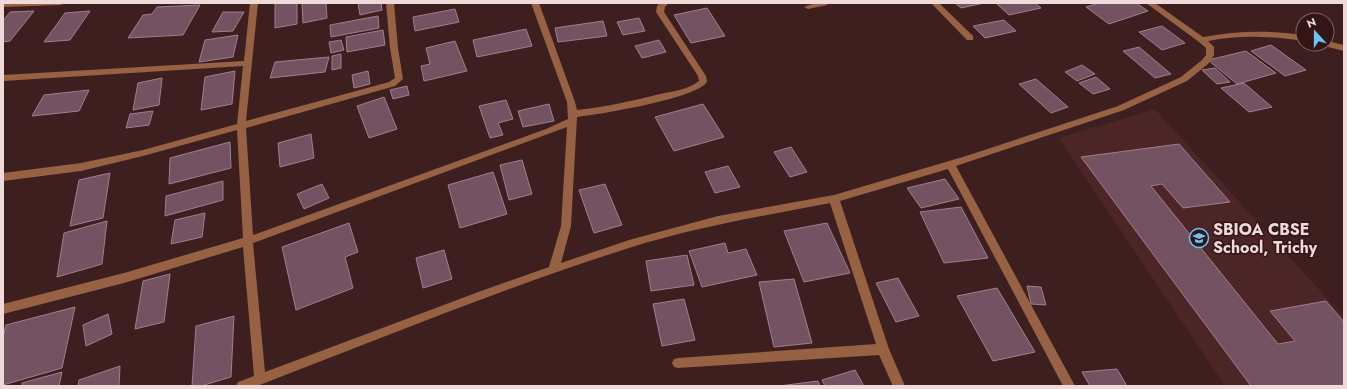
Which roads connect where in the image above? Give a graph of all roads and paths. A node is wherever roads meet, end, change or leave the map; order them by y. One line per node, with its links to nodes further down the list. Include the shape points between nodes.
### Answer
1 (61, 3): 9 (street)
2 (254, 3): 15 (street)
3 (390, 3): 18 (street, via 399,79 392,84)
4 (535, 3): 17 (street, via 571,102)
5 (665, 3): 17 (street, via 661,6 660,12 702,76 703,82 689,91)
6 (824, 3): 11 (street)
7 (935, 3): 13 (street)
8 (1150, 3): 14 (street)
9 (44, 4): 10 (street)
10 (3, 5)
11 (808, 7)
12 (1295, 36): 14 (street, via 1248,34)
13 (970, 38)
14 (1202, 40): 19 (street, via 1210,47 1210,55 1184,78 1122,108)
15 (248, 63): 16 (street); 18 (street)
16 (3, 78)
17 (572, 118): 22 (street, via 542,134); 23 (street, via 566,226)
18 (241, 125): 20 (street, via 81,168); 22 (street)
19 (950, 164): 21 (street); 30 (street)
20 (3, 177)
21 (834, 199): 23 (street, via 718,220 629,244); 25 (street)
22 (248, 241): 24 (street, via 124,278); 27 (street)
23 (554, 270): 27 (street)
24 (3, 308)
25 (883, 349): 26 (street); 29 (street)
26 (678, 363)
27 (260, 378): 28 (street)
28 (242, 386)
29 (899, 386)
30 (1069, 386)

